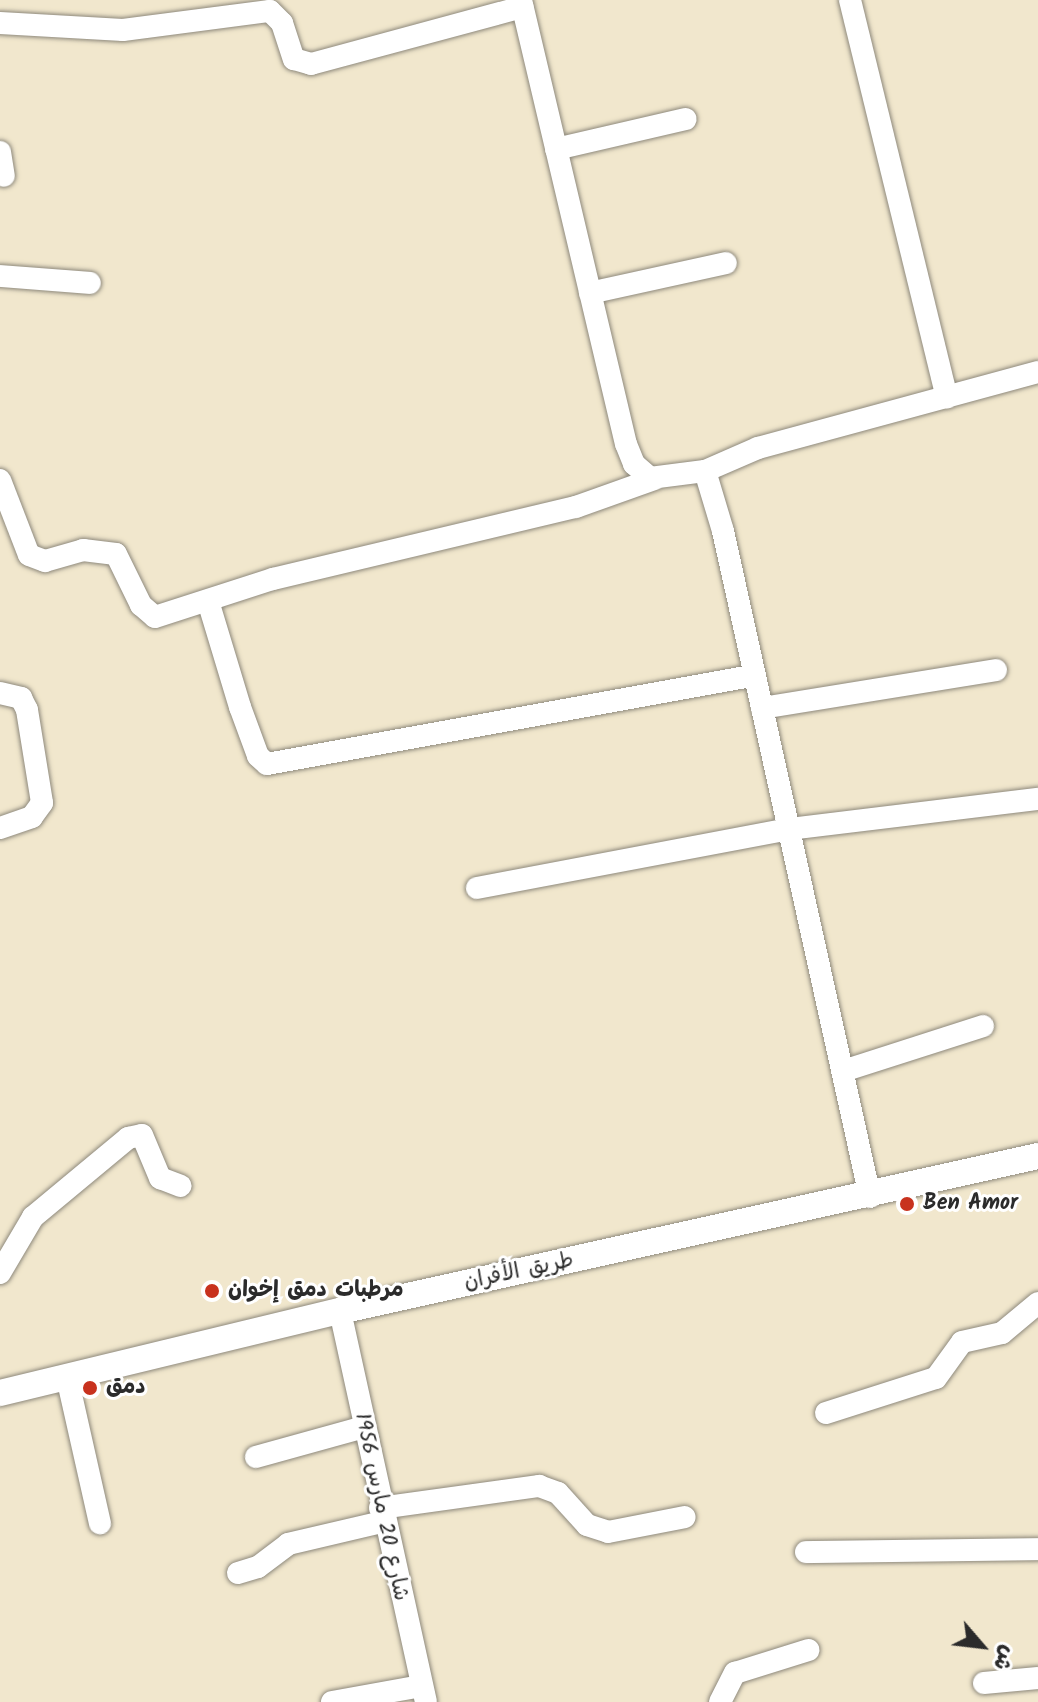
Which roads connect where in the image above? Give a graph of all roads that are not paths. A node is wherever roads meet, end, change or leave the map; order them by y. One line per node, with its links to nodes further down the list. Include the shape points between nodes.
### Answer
1 (850, 0): 13 (street)
2 (522, 4): 3 (street, via 311,64 294,59 282,23 270,11 123,30); 5 (street)
3 (0, 23)
4 (686, 119): 5 (street)
5 (556, 149): 11 (street)
6 (0, 152): 7 (street)
7 (4, 176)
8 (726, 263): 11 (street)
9 (0, 276): 10 (street)
10 (90, 283)
11 (590, 293): 15 (street, via 626,444 634,464)
12 (1037, 378): 13 (street)
13 (947, 397): 14 (street, via 758,448)
14 (705, 471): 15 (street); 20 (street)
15 (654, 479): 18 (street, via 576,507 273,579)
16 (0, 480): 17 (street)
17 (9, 532): 18 (street, via 36,560 83,550 116,554 149,615)
18 (208, 601): 20 (street, via 240,707 258,756 267,764)
19 (996, 670): 22 (street)
20 (755, 675): 22 (street)
21 (0, 693): 24 (street, via 21,698 27,710 42,803 32,817)
22 (762, 708): 25 (street)
23 (1038, 799): 25 (street)
24 (0, 828)
25 (789, 829): 26 (street); 28 (street)
26 (477, 888)
27 (983, 1026): 28 (street)
28 (843, 1071): 31 (street)
29 (1038, 1156): 31 (main road, طريق الأفران)
30 (181, 1186): 32 (street, via 160,1178 142,1135 128,1138 33,1217)
31 (870, 1197): 34 (main road, طريق الأفران)
32 (0, 1273)
33 (1038, 1303): 37 (street, via 1002,1333 962,1342 936,1378)
34 (340, 1311): 35 (main road, طريق الأفران); 38 (street, شارع 20 مارس 1956)
35 (67, 1377): 36 (main road, طريق الأفران); 42 (street)
36 (0, 1393)
37 (826, 1413)
38 (364, 1427): 39 (street); 40 (street, شارع 20 مارس 1956)
39 (256, 1457)
40 (381, 1515): 41 (street, via 539,1486 558,1493 587,1525 608,1532); 45 (street, via 288,1544 258,1567); 49 (street, شارع 20 مارس 1956)
41 (685, 1517)
42 (100, 1523)
43 (1038, 1549): 44 (street)
44 (806, 1552)
45 (238, 1573)
46 (809, 1650): 51 (street, via 735,1673)
47 (1038, 1678): 48 (street)
48 (984, 1683)
49 (424, 1694): 50 (street)
50 (332, 1702)
51 (720, 1702)

